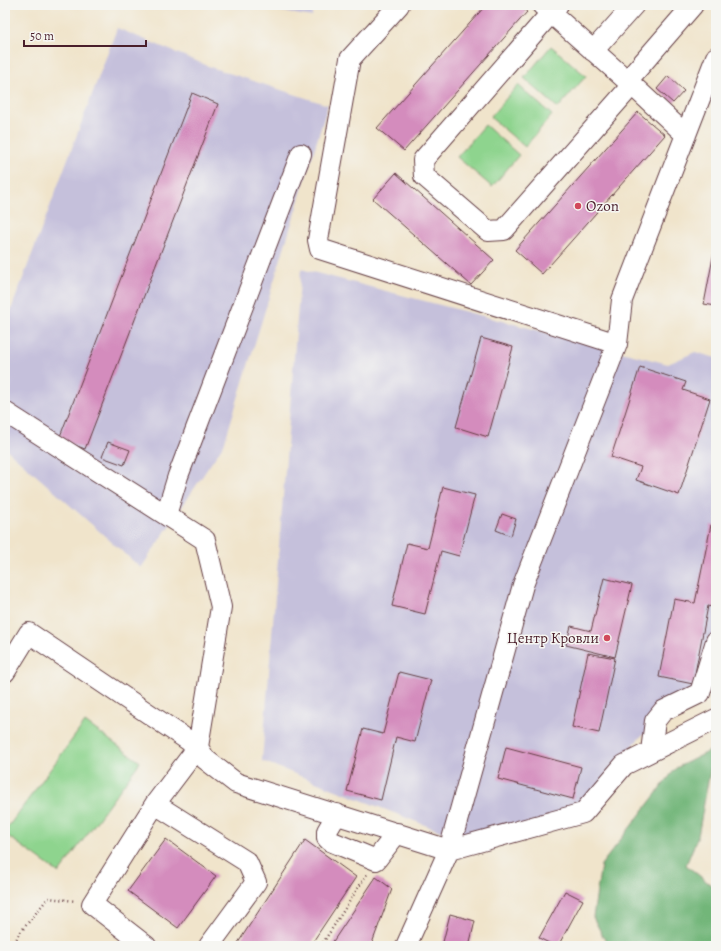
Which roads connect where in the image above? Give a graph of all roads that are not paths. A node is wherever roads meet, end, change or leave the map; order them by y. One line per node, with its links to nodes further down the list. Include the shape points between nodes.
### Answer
1 (399, 5): 10 (street, via 350,59 318,240 320,249)
2 (634, 5): 5 (street)
3 (693, 5): 7 (street)
4 (550, 8): 5 (street); 7 (street, via 423,160 424,176 488,231 504,230)
5 (593, 50): 7 (street)
6 (716, 56): 8 (street)
7 (630, 83): 8 (street)
8 (686, 135): 10 (street, via 622,300)
9 (301, 154): 12 (street, via 178,476)
10 (617, 344): 21 (street, via 523,585)
11 (5, 412): 12 (street)
12 (166, 515): 16 (street, via 205,540 221,607)
13 (716, 641): 17 (street, via 700,693 663,712 655,721)
14 (5, 672): 16 (street, via 29,633)
15 (716, 719): 17 (street)
16 (198, 747): 18 (street); 19 (street, via 205,759 236,783)
17 (651, 751): 21 (street, via 624,765 583,813)
18 (155, 804): 22 (street, via 92,904); 23 (street, via 247,862 256,882)
19 (336, 814): 20 (street); 20 (street, via 328,831 327,838 330,842 376,860)
20 (398, 834): 21 (street)
21 (449, 850): 24 (street)
22 (146, 946)
23 (209, 946)
24 (406, 946)

